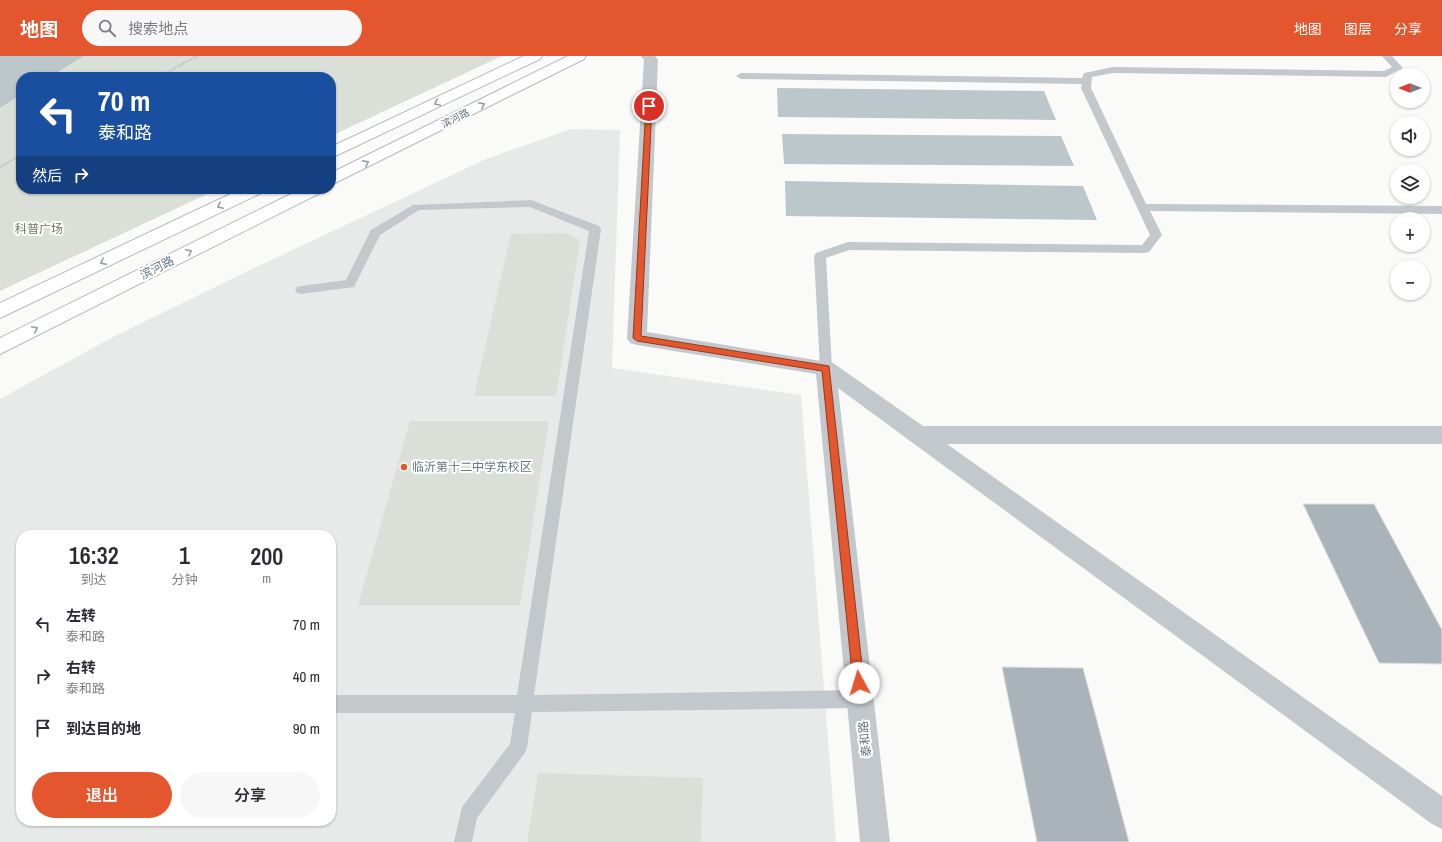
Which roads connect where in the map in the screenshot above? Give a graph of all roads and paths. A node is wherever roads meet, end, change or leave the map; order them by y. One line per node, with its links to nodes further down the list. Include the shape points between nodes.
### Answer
1 (197, 56): 6 (path)
2 (535, 56): 9 (main road, 滨河路, one-way to 9)
3 (579, 56): 12 (main road, 滨河路, one-way to 3)
4 (648, 56): 20 (street, via 651,60 637,338)
5 (1387, 56): 8 (lane, via 1398,68 1386,74 1113,70 1087,75)
6 (168, 72)
7 (742, 76): 8 (lane)
8 (1086, 81): 15 (lane, via 1086,88)
9 (336, 151)
10 (16, 158): 11 (path)
11 (0, 167)
12 (336, 178)
13 (245, 194): 18 (main road, one-way to 18)
14 (304, 194): 19 (main road, 滨河路, one-way to 14)
15 (1143, 207): 16 (lane); 20 (lane, via 1156,235 1145,249 848,246 820,256)
16 (1442, 210)
17 (300, 290): 25 (lane, via 350,284 376,233 417,207 531,203 596,229)
18 (0, 311)
19 (0, 347)
20 (826, 368): 21 (street); 23 (street, 泰和路)
21 (918, 434): 22 (street); 26 (street)
22 (1442, 435)
23 (860, 699): 25 (lane); 28 (street, 泰和路)
24 (336, 704): 25 (lane)
25 (525, 704): 27 (lane, via 518,748 468,814)
26 (1442, 814)
27 (463, 842)
28 (875, 842)

